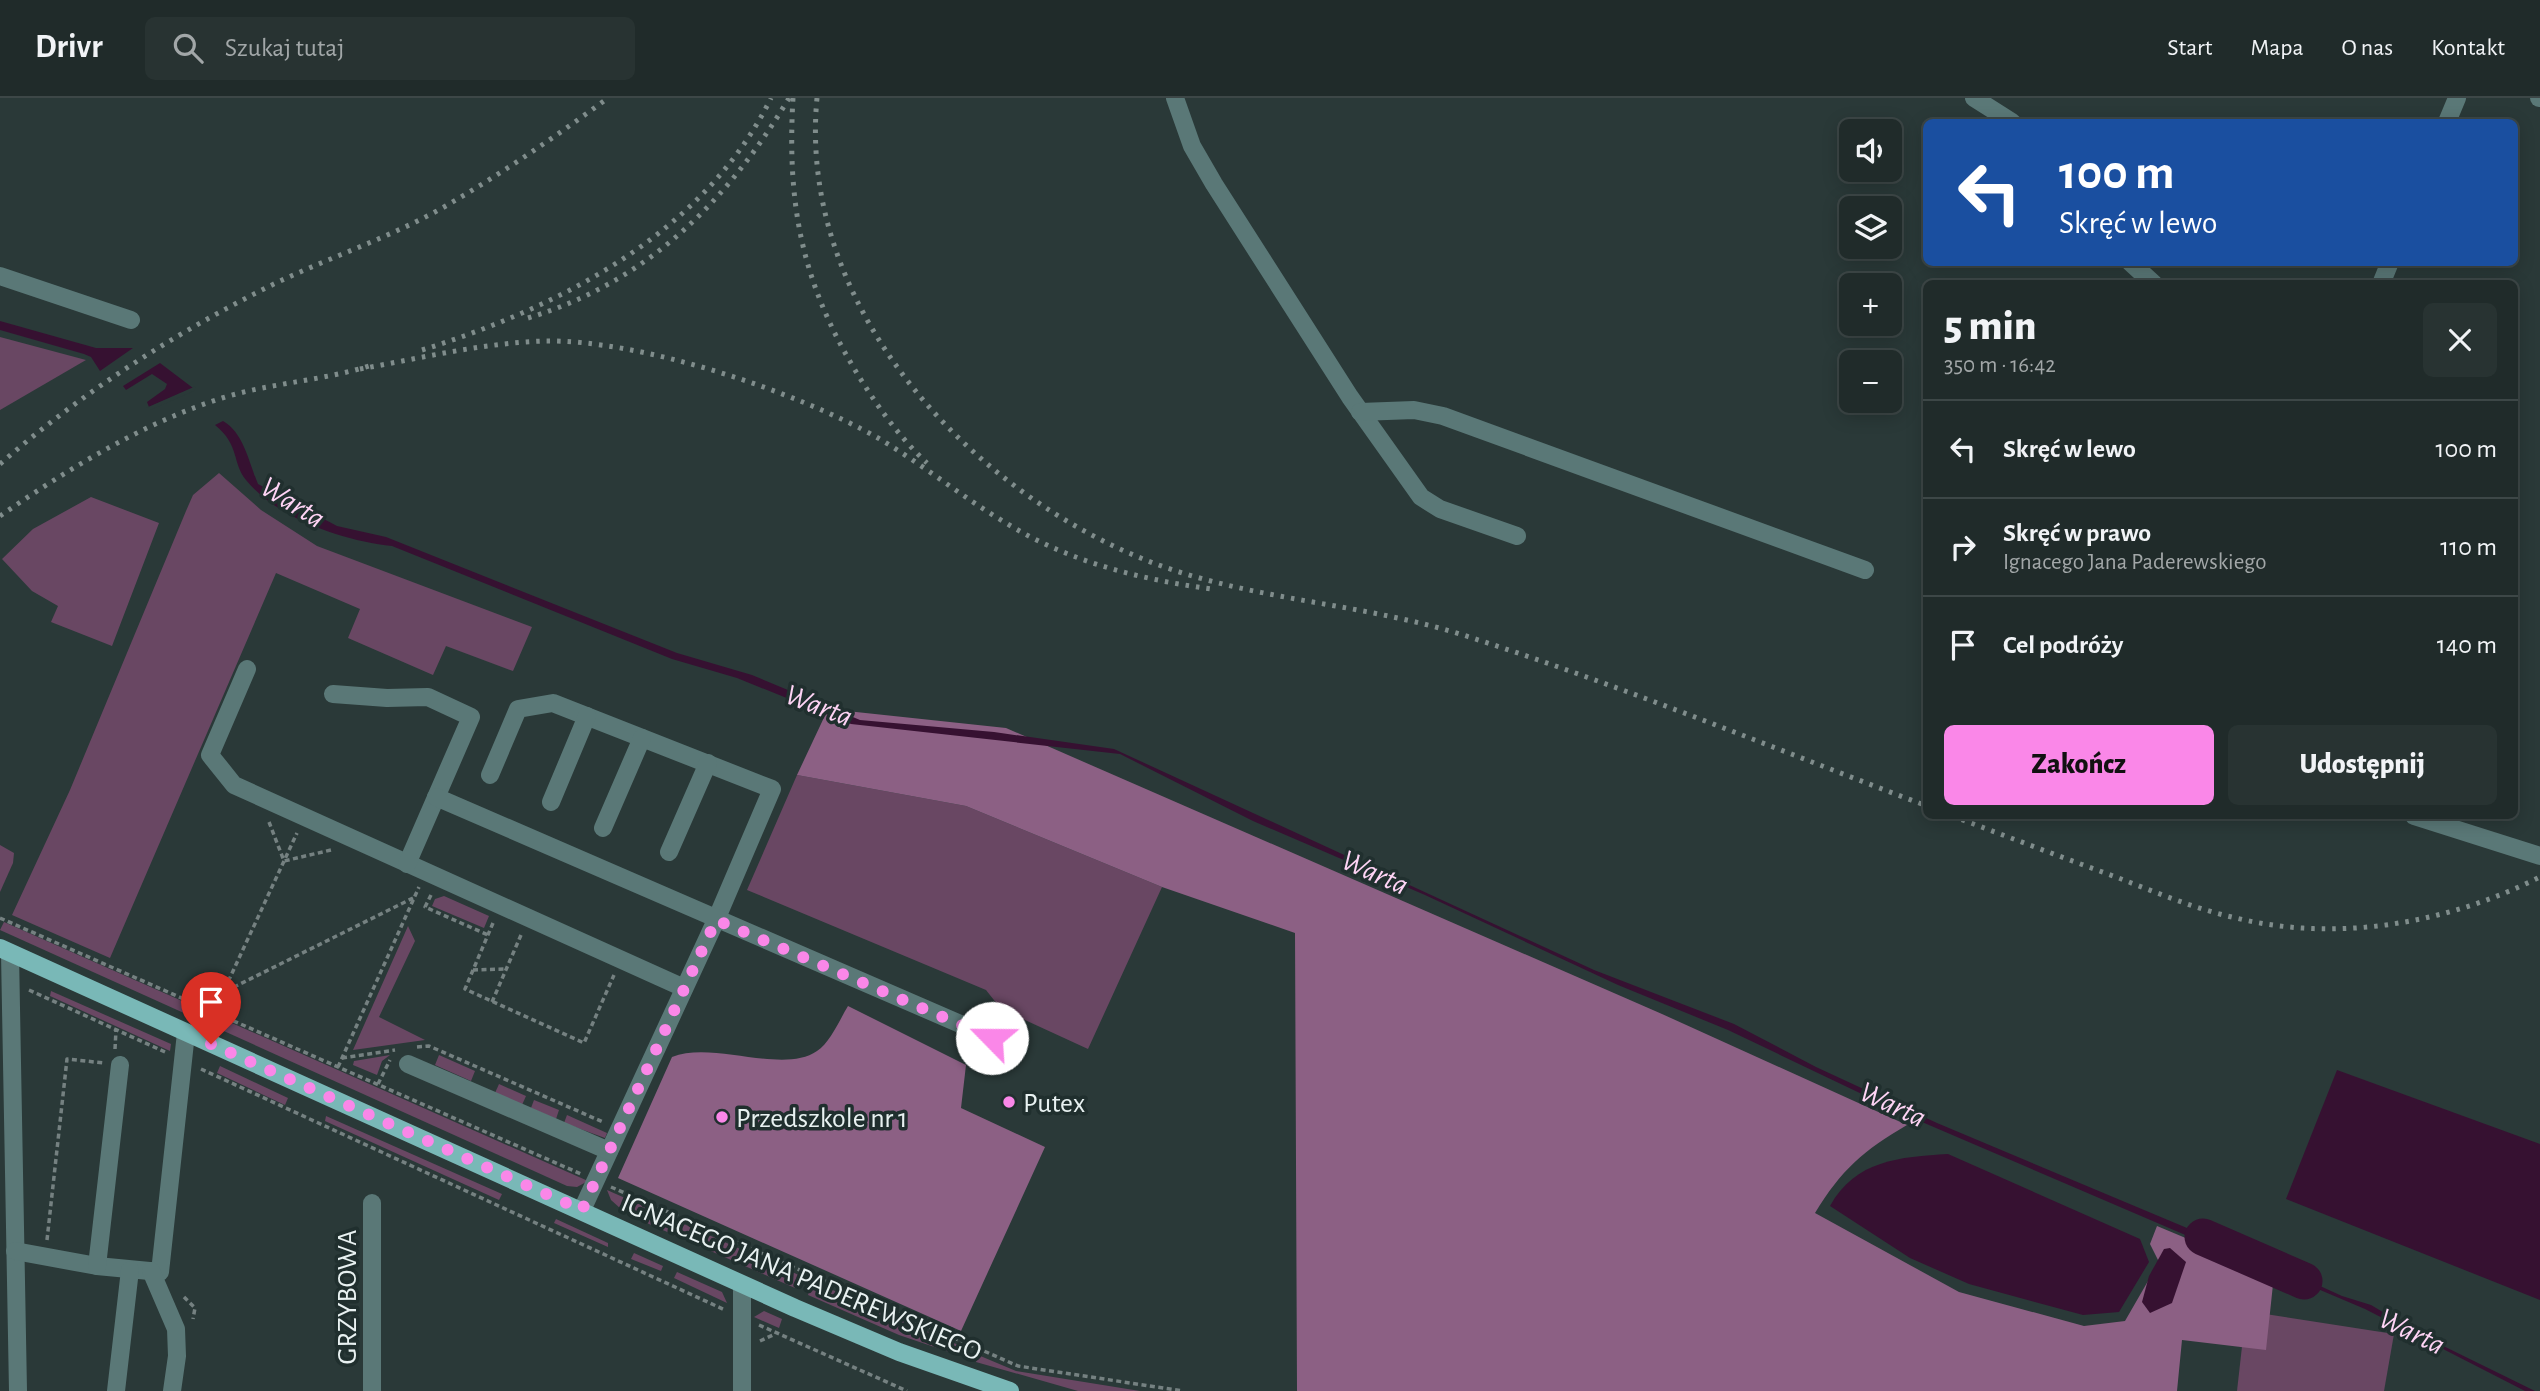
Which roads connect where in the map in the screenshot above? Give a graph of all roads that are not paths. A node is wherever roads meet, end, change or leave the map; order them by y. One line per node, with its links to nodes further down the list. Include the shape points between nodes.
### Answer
1 (1175, 98): 10 (street, via 1192,146 1214,184)
2 (1974, 98): 4 (street)
3 (2457, 98): 5 (street)
4 (2007, 119)
5 (2448, 119)
6 (2134, 266): 8 (street)
7 (0, 276): 9 (street)
8 (2150, 280)
9 (131, 320)
10 (1360, 412): 11 (street, via 1430,504); 12 (street, via 1414,410 1443,416)
11 (1517, 536)
12 (1865, 570)
13 (247, 669): 25 (street, via 209,755 234,785)
14 (334, 694): 19 (street, via 428,697 471,717)
15 (587, 716): 16 (street); 18 (street, via 553,703 518,709); 20 (street)
16 (642, 738): 17 (street); 22 (street)
17 (708, 763): 23 (street); 26 (street, via 772,789)
18 (490, 775)
19 (436, 797): 25 (street); 26 (street)
20 (551, 803)
21 (2423, 819): 24 (street)
22 (603, 828)
23 (669, 852)
24 (2540, 856)
25 (407, 863): 28 (street)
26 (716, 920): 28 (street); 30 (street)
27 (5, 950): 29 (main road, IGNACEGO JANA PADEREWSKIEGO); 36 (street)
28 (684, 988): 33 (street)
29 (186, 1033): 35 (main road, IGNACEGO JANA PADEREWSKIEGO); 39 (street, via 160,1272)
30 (1018, 1049)
31 (408, 1064): 33 (street)
32 (117, 1065): 37 (street)
33 (609, 1151): 35 (street)
34 (372, 1203): 44 (street, GRZYBOWA)
35 (582, 1210): 40 (main road, IGNACEGO JANA PADEREWSKIEGO)
36 (15, 1251): 37 (street); 41 (street)
37 (97, 1266): 38 (street)
38 (130, 1270): 39 (street); 42 (street)
39 (151, 1271): 43 (street, via 176,1329)
40 (743, 1285): 45 (street); 46 (main road, IGNACEGO JANA PADEREWSKIEGO, via 899,1352)
41 (18, 1391)
42 (116, 1391)
43 (172, 1391)
44 (372, 1391)
45 (742, 1391)
46 (1010, 1391)

